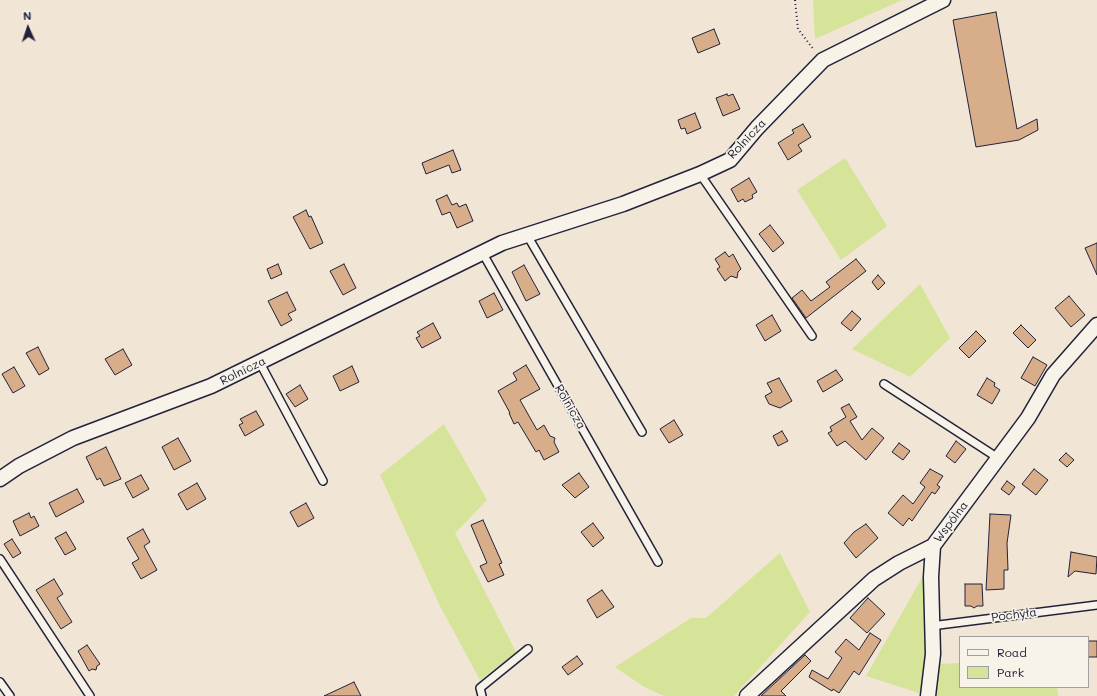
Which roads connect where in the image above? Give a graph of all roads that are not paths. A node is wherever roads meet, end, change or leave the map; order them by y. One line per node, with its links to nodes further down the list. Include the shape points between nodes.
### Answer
1 (943, 0): 2 (street, Rolnicza, via 823,60 757,128 730,160)
2 (700, 174): 3 (street, Rolnicza, via 623,204); 6 (lane)
3 (527, 235): 4 (street, Rolnicza); 9 (lane)
4 (482, 252): 7 (street, Rolnicza); 15 (lane, Rolnicza)
5 (1097, 325): 10 (street, Wspólna, via 1053,375 1028,418)
6 (812, 336)
7 (260, 363): 11 (street, Rolnicza, via 211,386 73,438 19,466); 12 (lane)
8 (884, 384): 10 (lane)
9 (642, 432)
10 (998, 458): 13 (street, Wspólna)
11 (0, 480)
12 (323, 481)
13 (933, 546): 17 (street); 23 (street, Wspólna, via 898,563 874,579)
14 (0, 559): 21 (lane)
15 (658, 562)
16 (1097, 605): 17 (lane, Pochyła)
17 (931, 626): 24 (street, via 933,654)
18 (528, 649): 22 (lane, via 480,688)
19 (0, 682): 20 (lane)
20 (10, 696)
21 (90, 696)
22 (482, 696)
23 (747, 696)
24 (928, 696)

